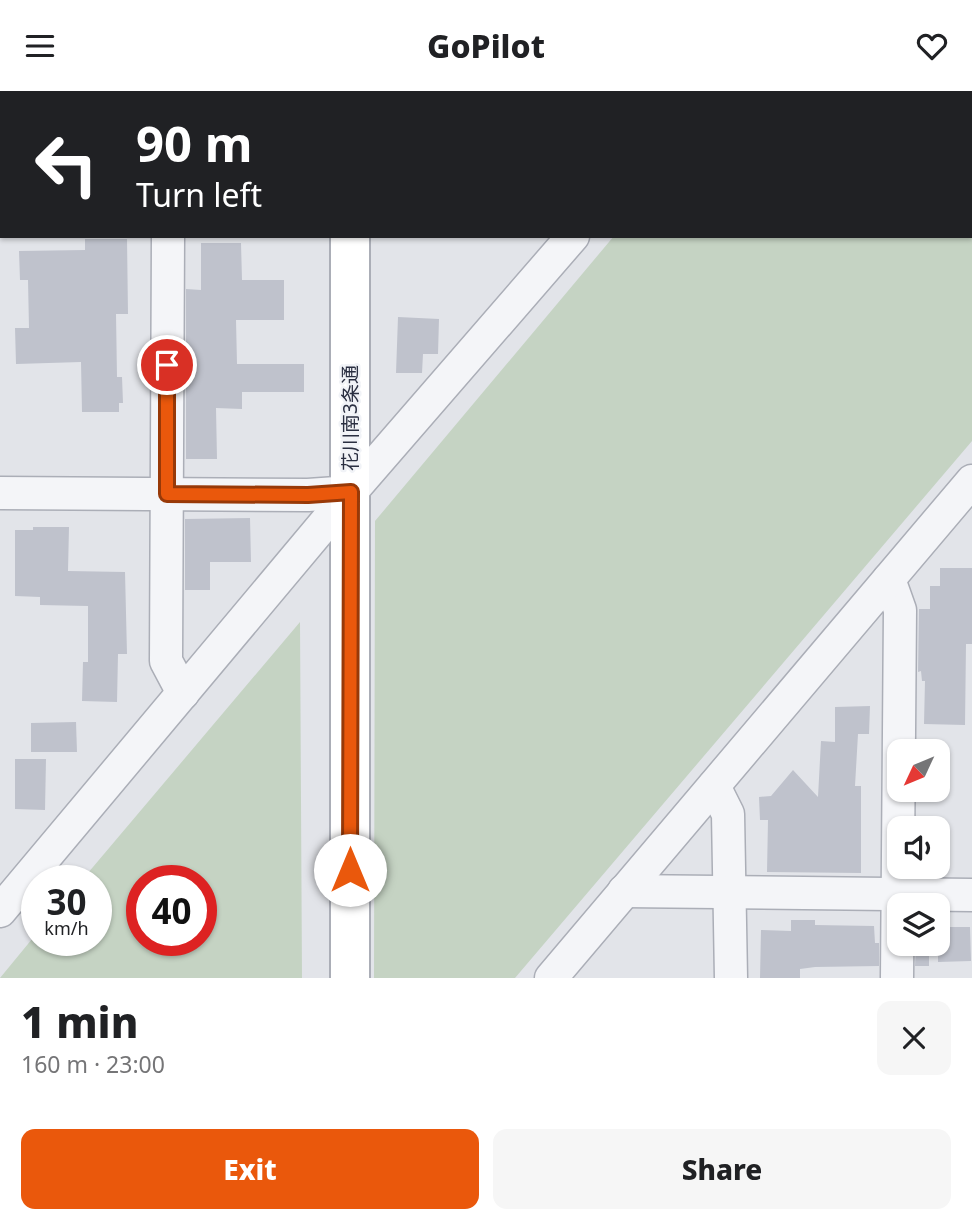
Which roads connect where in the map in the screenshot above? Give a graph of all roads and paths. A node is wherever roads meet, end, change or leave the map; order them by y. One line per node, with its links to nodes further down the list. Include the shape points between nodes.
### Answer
1 (168, 238): 7 (street)
2 (349, 238): 5 (street, 花川南3条通)
3 (571, 238): 5 (street)
4 (971, 484): 8 (street)
5 (351, 492): 7 (street); 9 (street); 20 (street, 花川南3条通)
6 (0, 493): 7 (street)
7 (167, 494): 9 (street, via 166,661)
8 (889, 579): 10 (street); 13 (street, via 900,610)
9 (183, 693): 17 (street)
10 (714, 786): 11 (street); 12 (street, via 728,814)
11 (624, 891): 12 (street); 19 (street)
12 (730, 892): 14 (street); 21 (street)
13 (896, 893)
14 (887, 894)
15 (950, 895): 16 (street)
16 (972, 895)
17 (3, 904)
18 (897, 956): 22 (street)
19 (557, 975)
20 (350, 978)
21 (731, 978)
22 (897, 978)

